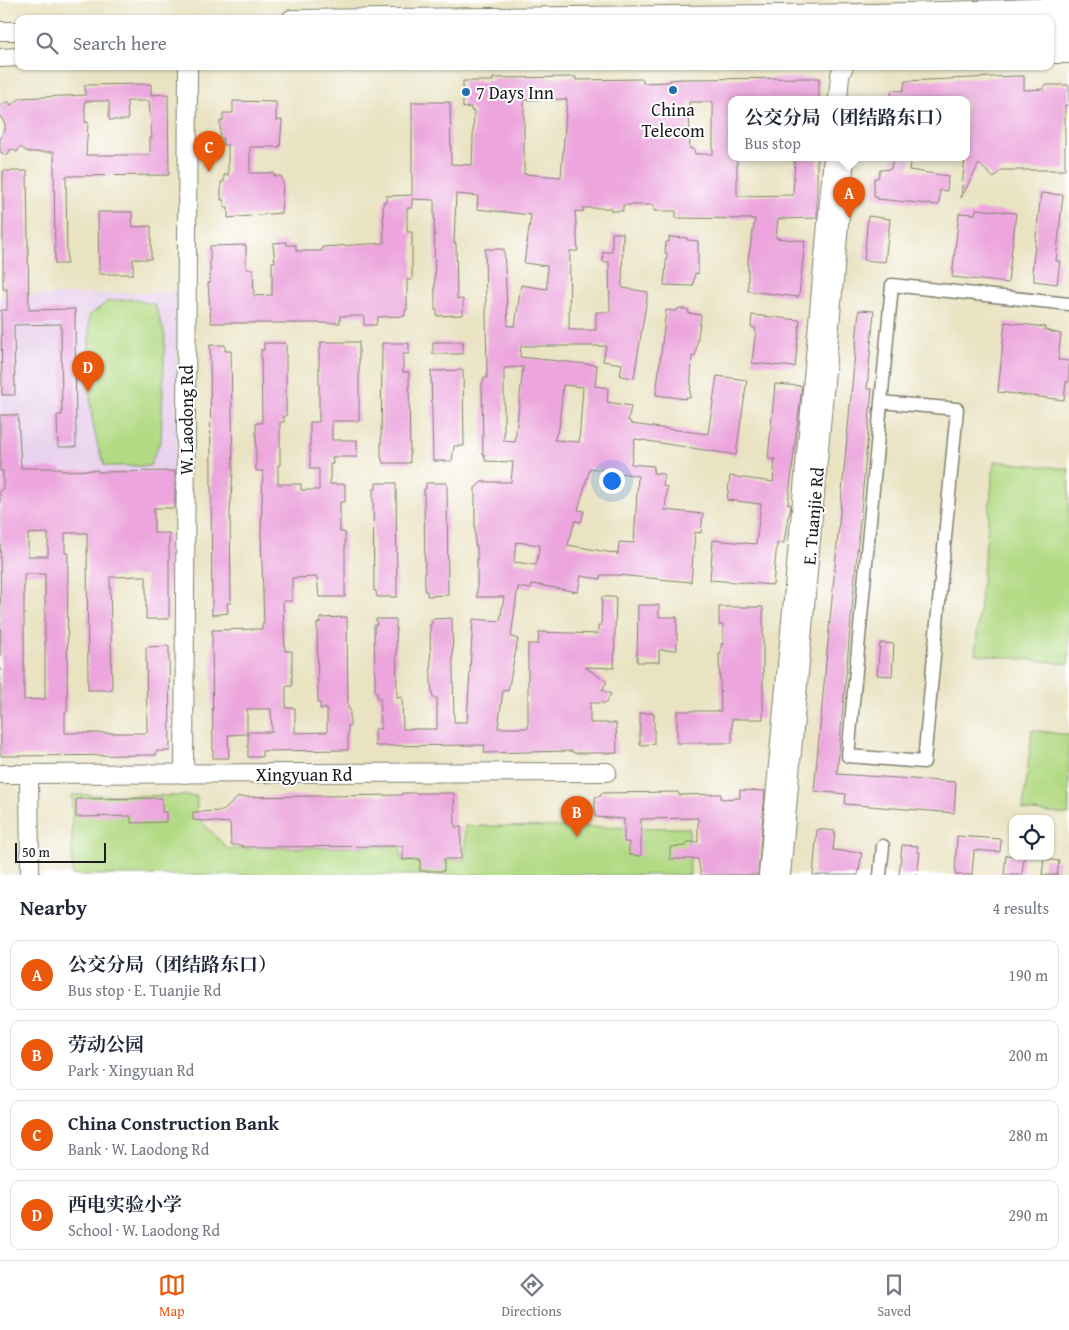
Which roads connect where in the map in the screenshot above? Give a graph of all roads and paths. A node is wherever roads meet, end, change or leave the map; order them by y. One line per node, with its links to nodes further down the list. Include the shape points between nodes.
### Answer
1 (1069, 7): 4 (street)
2 (736, 11): 3 (street); 4 (street)
3 (514, 15)
4 (852, 15)
5 (0, 21): 6 (street)
6 (15, 21)
7 (1054, 22): 8 (street)
8 (1069, 22)
9 (15, 31): 10 (street)
10 (0, 32)
11 (1054, 36): 12 (street)
12 (1069, 36)
13 (0, 46): 14 (street)
14 (15, 46)
15 (1054, 54): 16 (street)
16 (1069, 54)
17 (15, 57): 18 (street)
18 (0, 58)
19 (188, 70): 30 (street, W. Laodong Rd)
20 (842, 70): 22 (street)
21 (851, 70): 23 (street)
22 (838, 96)
23 (850, 96)
24 (833, 161): 34 (street)
25 (846, 161): 35 (street, E. Tuanjie Rd)
26 (1069, 304): 27 (street, via 892,285)
27 (881, 402): 27 (street, via 848,756 924,762 957,409)
28 (607, 772): 30 (street, Xingyuan Rd)
29 (0, 774): 31 (street, Xingyuan Rd)
30 (184, 774): 31 (street, Xingyuan Rd)
31 (29, 775): 33 (street)
32 (883, 846): 36 (street)
33 (30, 875)
34 (768, 875)
35 (781, 875)
36 (880, 875)

